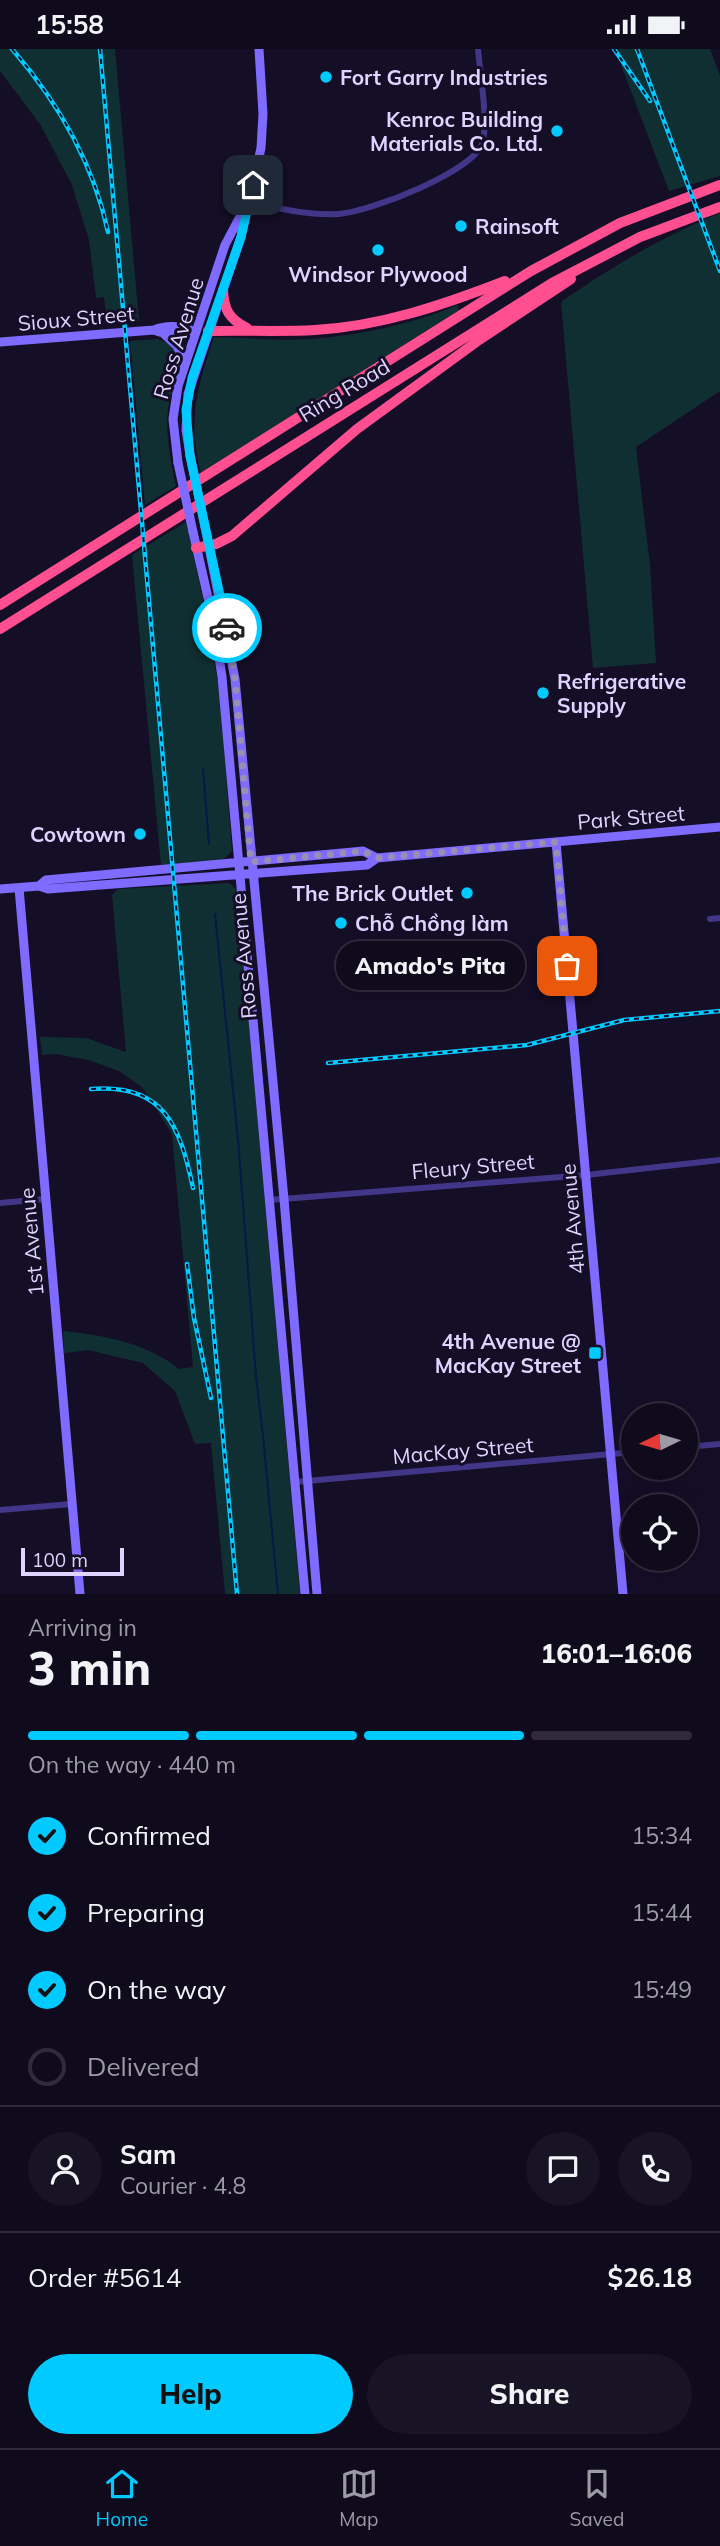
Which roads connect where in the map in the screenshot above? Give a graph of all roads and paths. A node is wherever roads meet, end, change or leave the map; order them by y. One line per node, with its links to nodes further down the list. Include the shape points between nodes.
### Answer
1 (259, 49): 4 (main road, Ross Avenue, via 263,130)
2 (478, 49): 4 (street, via 483,141 470,161 411,192 361,211 320,214)
3 (720, 185): 7 (highway, Ring Road, via 621,223)
4 (248, 202): 8 (main road, Ross Avenue); 11 (main road, Ross Avenue, via 230,233)
5 (720, 207): 6 (highway, Ring Road)
6 (611, 252): 16 (highway, via 417,384 232,535); 19 (highway, Ring Road, via 552,283)
7 (531, 271): 9 (highway, via 396,319 315,330); 18 (highway, Ring Road)
8 (223, 290): 9 (highway, via 229,316); 12 (main road, Ross Avenue)
9 (250, 329): 12 (highway)
10 (154, 330): 11 (main road, Sioux Street, via 185,327); 13 (main road, Sioux Street); 14 (main road, Sioux Street)
11 (195, 331): 12 (main road, Sioux Street); 13 (main road, Sioux Street); 15 (main road, Ross Avenue)
12 (208, 331): 16 (main road, Ross Avenue, bridge, via 188,394 186,430)
13 (164, 334): 15 (main road, via 177,346)
14 (0, 342)
15 (184, 363): 17 (main road, Ross Avenue, bridge, via 173,419)
16 (209, 545): 17 (highway); 23 (main road, Ross Avenue, via 235,679)
17 (197, 548): 24 (main road, Ross Avenue, via 222,677)
18 (0, 605)
19 (0, 629)
20 (720, 827): 21 (main road, Park Street)
21 (556, 842): 22 (main road, Park Street); 33 (main road, 4th Avenue)
22 (377, 858): 23 (main road, Park Street, via 363,851); 26 (main road, Park Street, via 368,865)
23 (251, 862): 24 (main road, Park Street); 26 (main road, Ross Avenue)
24 (240, 863): 25 (main road, Ross Avenue); 27 (main road, Park Street, via 46,880)
25 (241, 875): 26 (main road, Park Street); 27 (main road, Park Street); 36 (main road, Ross Avenue)
26 (253, 875): 35 (main road, Ross Avenue)
27 (40, 886): 28 (main road, Park Street)
28 (19, 888): 29 (main road, Park Street); 34 (main road, 1st Avenue)
29 (0, 889)
30 (720, 918): 31 (street)
31 (710, 919)
32 (720, 1160): 33 (street, Fleury Street)
33 (586, 1175): 35 (street, Fleury Street); 41 (main road, 4th Avenue)
34 (45, 1199): 37 (street); 44 (main road, 1st Avenue)
35 (284, 1199): 36 (street, Fleury Street); 42 (main road, Ross Avenue)
36 (270, 1200): 43 (main road, Ross Avenue)
37 (0, 1203)
38 (720, 1444): 39 (street)
39 (698, 1446)
40 (621, 1453): 41 (street, MacKay Street)
41 (611, 1454): 42 (street, MacKay Street); 49 (main road, 4th Avenue)
42 (307, 1481): 43 (street, MacKay Street); 48 (main road, Ross Avenue)
43 (295, 1482): 47 (main road, Ross Avenue)
44 (72, 1504): 45 (street); 46 (main road, 1st Avenue)
45 (0, 1510)
46 (80, 1594)
47 (305, 1594)
48 (317, 1594)
49 (623, 1594)

